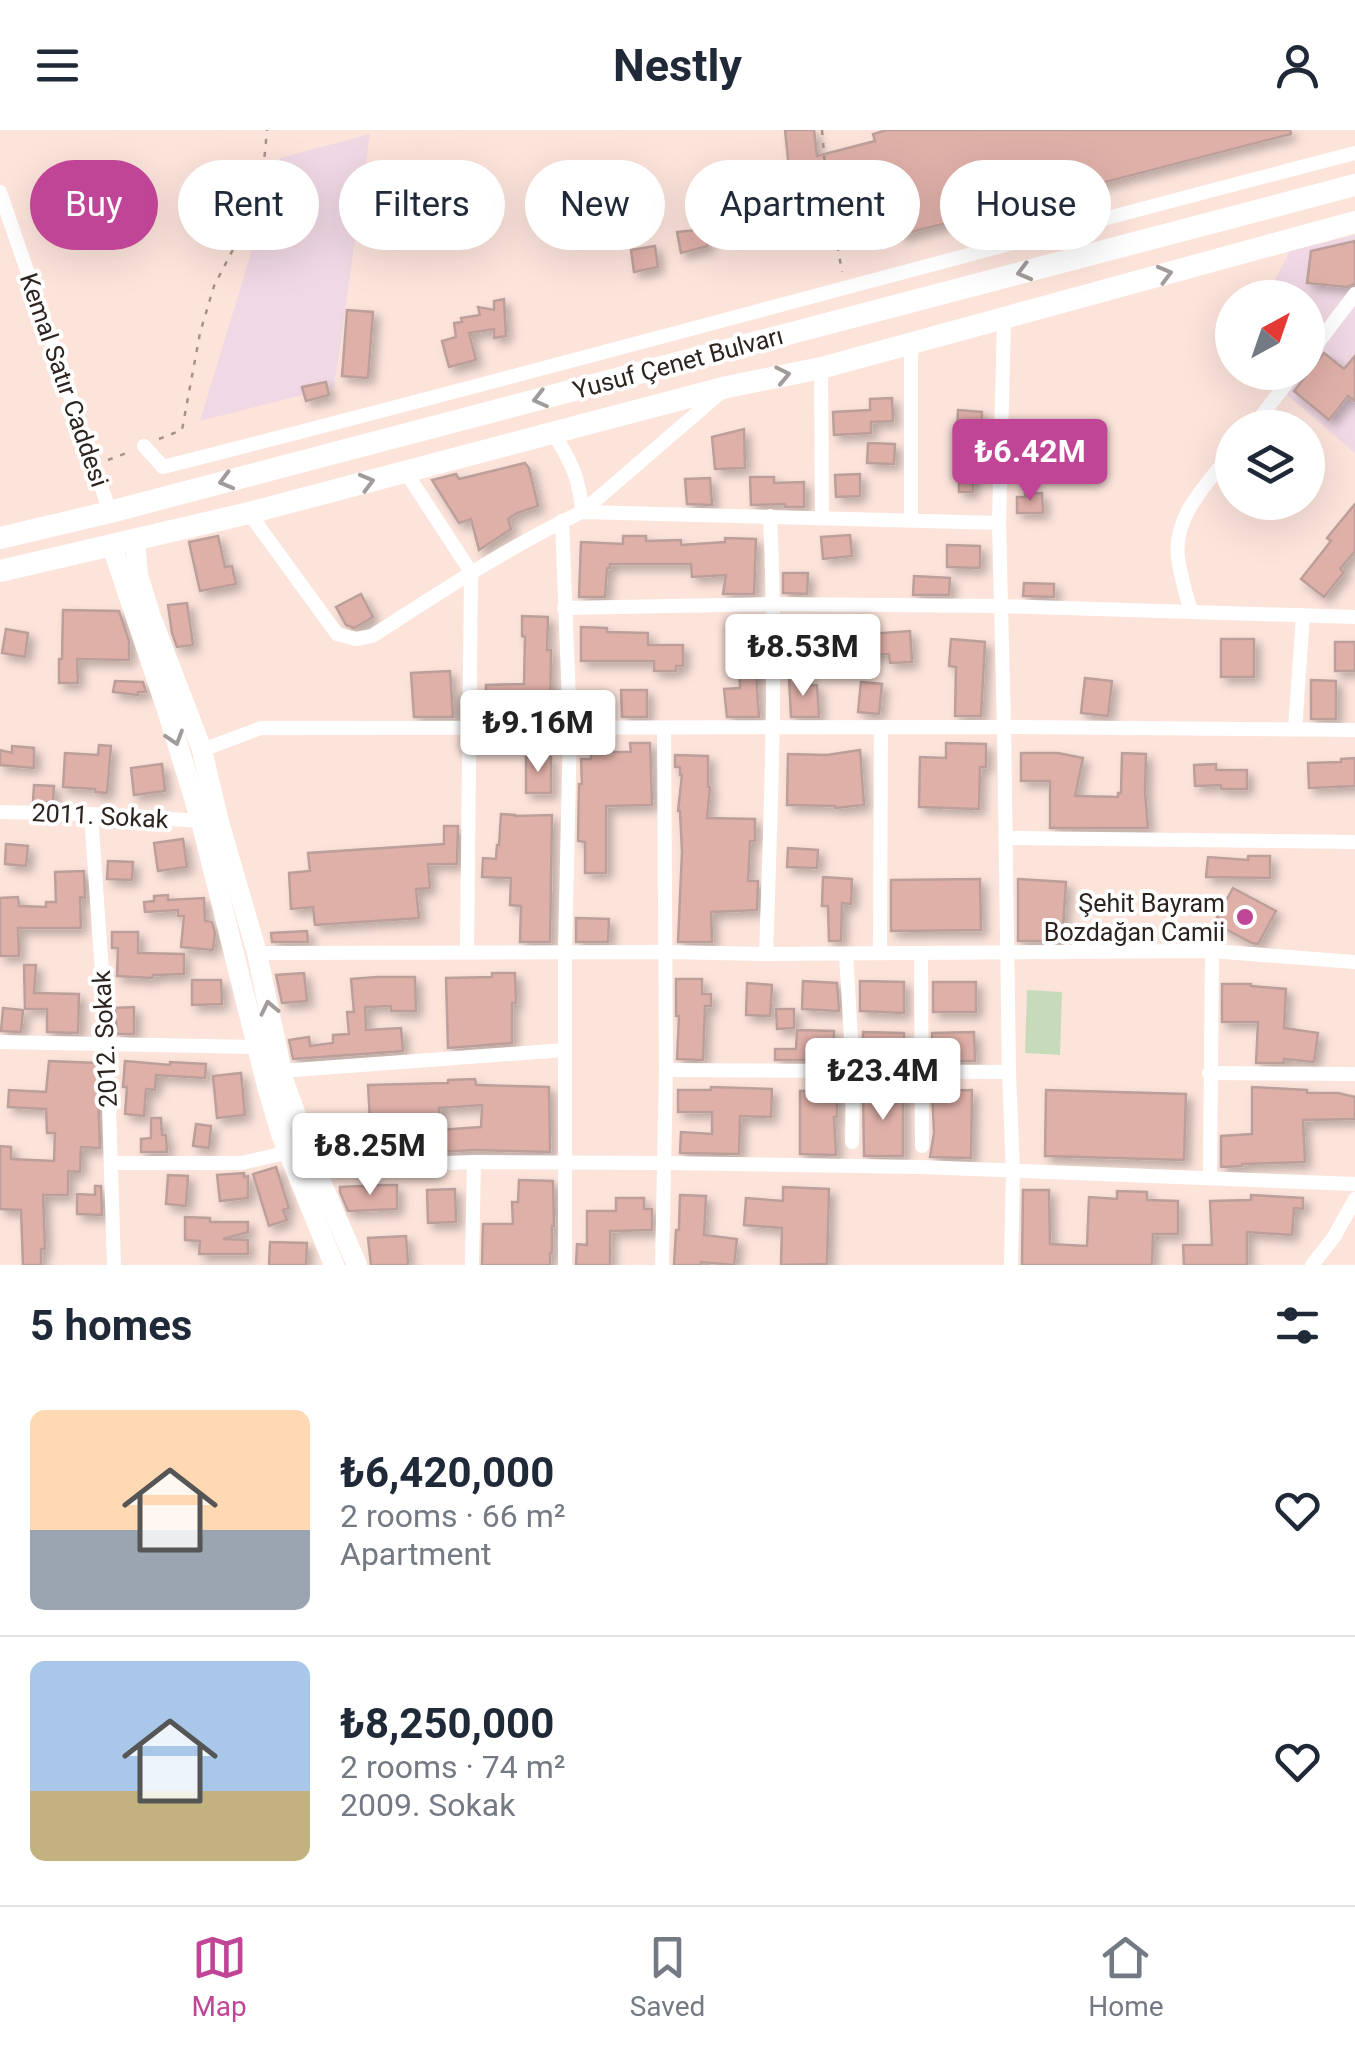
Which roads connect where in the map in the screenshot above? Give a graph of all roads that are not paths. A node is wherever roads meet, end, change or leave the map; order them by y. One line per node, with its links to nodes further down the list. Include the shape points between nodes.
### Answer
1 (1355, 153): 14 (street, via 163,467)
2 (1355, 185): 17 (highway, Yusuf Çenet Bulvarı, one-way to 17)
3 (0, 192): 17 (street, Kemal Satır Caddesi)
4 (1355, 222): 6 (highway, Yusuf Çenet Bulvarı, one-way to 4)
5 (1355, 294): 7 (street)
6 (1004, 319): 8 (highway, Yusuf Çenet Bulvarı); 24 (street)
7 (1325, 334)
8 (911, 342): 9 (highway, Yusuf Çenet Bulvarı); 22 (street)
9 (821, 368): 10 (highway, Yusuf Çenet Bulvarı, one-way to 9); 21 (street)
10 (727, 387): 13 (highway, Yusuf Çenet Bulvarı); 18 (street)
11 (1281, 390): 12 (street)
12 (1266, 410)
13 (553, 432): 15 (highway, Yusuf Çenet Bulvarı); 18 (street, via 574,466)
14 (144, 446)
15 (405, 471): 19 (highway, Yusuf Çenet Bulvarı, one-way to 15); 27 (street)
16 (1215, 474): 32 (street, via 1186,514 1178,540)
17 (110, 512): 25 (highway, Yusuf Çenet Bulvarı)
18 (582, 512): 20 (street); 23 (street)
19 (249, 513): 26 (highway, Yusuf Çenet Bulvarı); 27 (street, via 336,634 372,636)
20 (770, 516): 21 (street); 29 (street)
21 (822, 517): 22 (street)
22 (910, 520): 24 (street)
23 (562, 522): 27 (street); 31 (street)
24 (999, 523): 30 (street)
25 (0, 538)
26 (123, 543): 28 (highway, Yusuf Çenet Bulvarı); 43 (main road); 46 (main road, one-way to 46)
27 (472, 572): 37 (street)
28 (3, 573)
29 (774, 604): 30 (street); 31 (street); 40 (street)
30 (1000, 606): 32 (street); 36 (street)
31 (564, 608): 38 (street)
32 (1192, 612): 33 (street)
33 (1303, 616): 34 (street); 41 (street)
34 (1355, 617)
35 (881, 727): 36 (street); 40 (street); 55 (street)
36 (1004, 727): 41 (street); 47 (street)
37 (471, 728): 38 (street); 43 (street, via 261,728); 51 (street)
38 (570, 728): 39 (street); 52 (street)
39 (664, 728): 40 (street); 53 (street)
40 (773, 728): 57 (street)
41 (1295, 729): 42 (street)
42 (1355, 730)
43 (202, 750): 50 (main road)
44 (0, 812): 45 (street, 2011. Sokak)
45 (91, 814): 46 (street, 2011. Sokak); 61 (street, 2012. Sokak)
46 (200, 821): 62 (main road)
47 (1006, 838): 48 (street); 54 (street)
48 (1355, 842)
49 (1212, 950): 54 (street); 59 (street); 69 (street)
50 (257, 952): 51 (street); 65 (main road, one-way to 50)
51 (466, 952): 52 (street)
52 (564, 952): 53 (street); 63 (street)
53 (666, 952): 57 (street); 64 (street)
54 (1008, 952): 56 (street); 68 (street)
55 (880, 953): 56 (street); 58 (street)
56 (921, 953): 67 (street)
57 (766, 954): 58 (street)
58 (846, 954): 66 (street)
59 (1355, 962)
60 (0, 1042): 61 (street)
61 (107, 1045): 62 (street); 77 (street, 2012. Sokak)
62 (257, 1047): 73 (main road)
63 (565, 1050): 65 (street); 75 (street)
64 (666, 1070): 66 (street); 76 (street)
65 (282, 1071): 78 (main road)
66 (853, 1072): 67 (street); 71 (street)
67 (921, 1072): 68 (street); 72 (street)
68 (1009, 1072): 79 (street)
69 (1209, 1074): 70 (street); 80 (street)
70 (1355, 1074)
71 (852, 1142)
72 (922, 1146)
73 (290, 1152): 77 (street, via 241,1163); 85 (main road)
74 (474, 1162): 75 (street); 78 (street); 83 (street)
75 (566, 1162): 76 (street); 87 (street)
76 (665, 1162): 79 (street); 88 (street)
77 (111, 1163): 84 (street, 2012. Sokak)
78 (315, 1168): 86 (main road)
79 (1013, 1172): 80 (street); 89 (street)
80 (1210, 1178): 81 (street)
81 (1355, 1184)
82 (1355, 1198): 90 (street)
83 (472, 1263)
84 (114, 1265)
85 (334, 1265)
86 (357, 1265)
87 (565, 1265)
88 (662, 1265)
89 (1011, 1265)
90 (1312, 1265)

